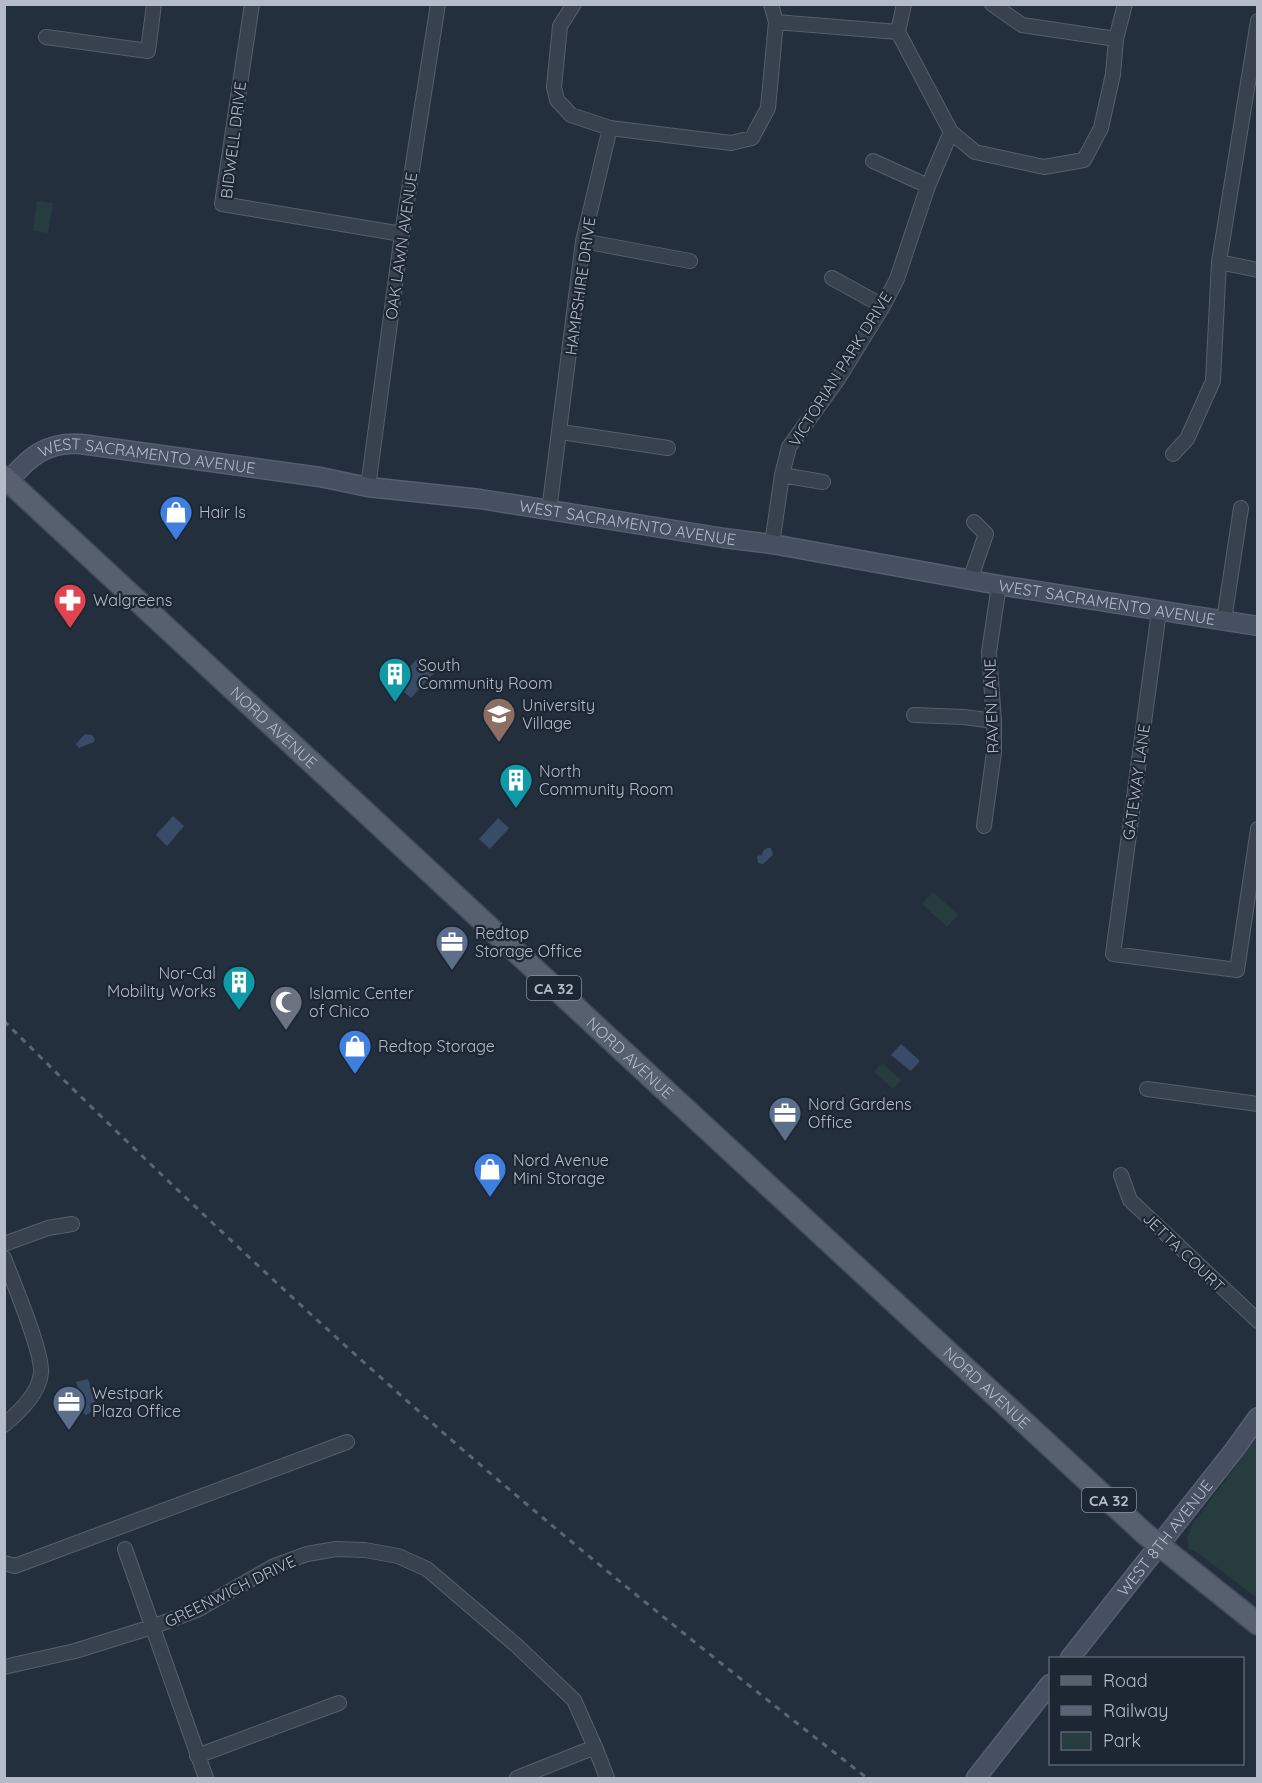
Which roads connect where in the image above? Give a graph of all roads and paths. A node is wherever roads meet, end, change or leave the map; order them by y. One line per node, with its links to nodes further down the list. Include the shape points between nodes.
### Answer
1 (154, 4): 12 (street, via 148,51)
2 (252, 4): 19 (street, BIDWELL DRIVE, via 222,204)
3 (438, 4): 19 (street, OAK LAWN AVENUE)
4 (574, 4): 15 (street, via 560,26 554,87 557,100 571,115)
5 (771, 4): 10 (street)
6 (904, 4): 11 (street)
7 (1125, 4): 13 (street)
8 (996, 5): 13 (street, via 1022,25)
9 (1257, 21): 14 (street)
10 (776, 22): 11 (street); 15 (street, via 768,108 752,138 731,143)
11 (898, 32): 16 (street)
12 (46, 37)
13 (1116, 39): 16 (street, via 1101,128 1084,160 1044,167 975,152)
14 (1250, 115): 22 (street)
15 (610, 128): 20 (street, HAMPSHIRE DRIVE)
16 (951, 132): 18 (street, VICTORIAN PARK DRIVE)
17 (873, 161): 18 (street)
18 (928, 186): 25 (street, VICTORIAN PARK DRIVE, via 897,279)
19 (402, 234): 32 (street, OAK LAWN AVENUE)
20 (583, 242): 21 (street); 26 (street, HAMPSHIRE DRIVE)
21 (690, 261)
22 (1219, 262): 23 (street); 28 (street, via 1213,381 1187,439)
23 (1257, 270)
24 (832, 278): 25 (street)
25 (883, 306): 29 (street, VICTORIAN PARK DRIVE, via 838,379 789,447)
26 (561, 432): 27 (street); 34 (street, HAMPSHIRE DRIVE)
27 (668, 448)
28 (1173, 454)
29 (782, 475): 31 (street); 36 (street, VICTORIAN PARK DRIVE)
30 (6, 476): 32 (street, WEST SACRAMENTO AVENUE, via 43,450 64,443 320,477); 56 (main road, NORD AVENUE / CA 32)
31 (823, 482)
32 (368, 487): 34 (street, WEST SACRAMENTO AVENUE)
33 (1240, 508): 40 (street)
34 (549, 511): 36 (street, WEST SACRAMENTO AVENUE)
35 (974, 522): 37 (street, via 986,534)
36 (772, 544): 37 (street, WEST SACRAMENTO AVENUE)
37 (969, 580): 38 (street, WEST SACRAMENTO AVENUE)
38 (999, 585): 39 (street, WEST SACRAMENTO AVENUE); 43 (street, RAVEN LANE, via 989,652)
39 (1159, 611): 40 (street, WEST SACRAMENTO AVENUE); 45 (street, GATEWAY LANE, via 1113,954 1237,970)
40 (1224, 620): 41 (street, WEST SACRAMENTO AVENUE)
41 (1257, 626)
42 (914, 715): 43 (street)
43 (994, 721): 44 (street, RAVEN LANE)
44 (984, 826)
45 (1257, 829)
46 (1147, 1089): 47 (street)
47 (1257, 1104)
48 (1121, 1175): 52 (street, JETTA COURT, via 1130,1200)
49 (72, 1224): 50 (street)
50 (4, 1244)
51 (4, 1258): 54 (street, via 41,1367 32,1397)
52 (1257, 1321)
53 (1257, 1417): 56 (street, WEST 8TH AVENUE)
54 (4, 1425)
55 (347, 1442): 58 (street, via 15,1566)
56 (1158, 1545): 59 (main road, NORD AVENUE / CA 32); 61 (street, WEST 8TH AVENUE)
57 (124, 1549): 60 (street)
58 (4, 1563)
59 (1257, 1624)
60 (152, 1628): 62 (street, GREENWICH DRIVE); 65 (street, GREENWICH DRIVE, via 197,1610 274,1566 307,1554 336,1549 398,1556 427,1569 574,1700); 66 (street)
61 (1072, 1657)
62 (4, 1667)
63 (1049, 1685): 70 (street)
64 (339, 1703): 66 (street)
65 (595, 1747): 68 (street); 69 (street, GREENWICH DRIVE)
66 (197, 1756): 67 (street)
67 (206, 1779)
68 (517, 1779)
69 (607, 1779)
70 (976, 1779)

